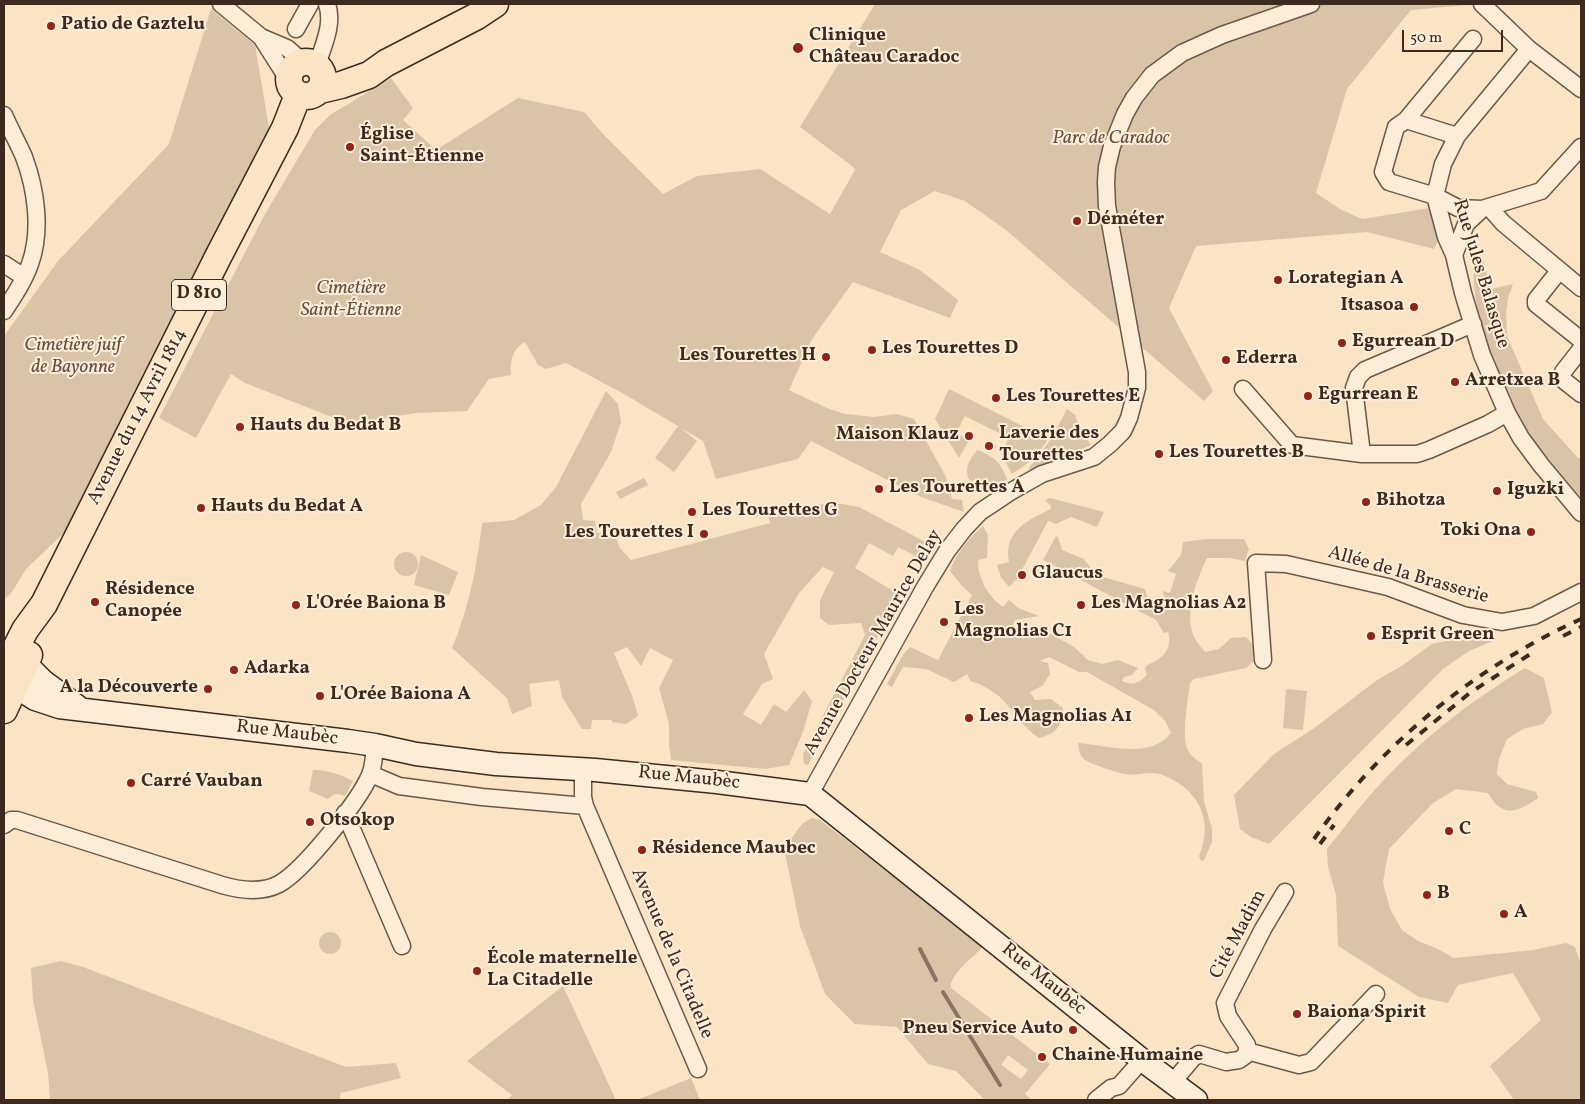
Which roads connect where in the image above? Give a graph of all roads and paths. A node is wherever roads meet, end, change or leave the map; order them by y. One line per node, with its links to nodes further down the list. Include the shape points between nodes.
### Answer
1 (221, 4): 8 (street)
2 (310, 4): 7 (street)
3 (327, 4): 11 (street, via 330,20 324,43)
4 (1311, 4): 40 (street, Avenue Docteur Maurice Delay, via 1222,35 1182,53 1152,75 1134,98 1112,146 1106,182 1108,217 1137,372 1137,388 1123,431 1094,456 1042,474 995,501 966,526 925,587)
5 (1482, 4): 10 (street)
6 (491, 5): 11 (main road, via 477,16 362,78 341,85)
7 (296, 29)
8 (261, 37): 11 (street); 11 (street, via 287,48)
9 (1473, 39): 14 (street)
10 (1529, 49): 12 (street); 15 (street, Rue Jules Balasque)
11 (308, 78): 35 (main road, Avenue du 14 Avril 1814 / D 810, via 44,604 37,636)
12 (1581, 89)
13 (4, 115): 22 (street, via 23,156 34,198 35,238)
14 (1406, 120): 15 (street); 17 (street, via 1396,127 1383,172 1389,182)
15 (1457, 136): 17 (street, Rue Jules Balasque, via 1443,164)
16 (1581, 147): 18 (street, via 1541,191)
17 (1435, 196): 18 (street, via 1458,208); 19 (street, Rue Jules Balasque, via 1446,238)
18 (1486, 208): 19 (street, via 1466,224); 21 (street)
19 (1454, 254): 25 (street, Rue Jules Balasque)
20 (4, 264): 22 (street)
21 (1559, 271): 23 (street); 26 (street, via 1536,304)
22 (24, 277): 24 (street)
23 (1581, 288)
24 (4, 311)
25 (1473, 324): 30 (street, Rue Jules Balasque, via 1482,355); 31 (street, via 1366,370 1358,377 1354,396)
26 (1581, 340)
27 (1581, 349): 29 (street, via 1563,372 1562,379)
28 (1243, 389): 31 (street, via 1292,445)
29 (1581, 394)
30 (1507, 413): 31 (street, via 1417,454); 32 (street, Rue Jules Balasque, via 1521,438)
31 (1362, 454)
32 (1581, 513)
33 (1581, 592): 34 (street, Allée de la Brasserie, via 1534,616 1502,622 1463,615 1388,587 1286,564 1256,563)
34 (1263, 660)
35 (11, 665): 36 (main road, Avenue du 14 Avril 1814); 37 (main road, Rue Maubèc, via 42,701 59,707)
36 (4, 710)
37 (375, 745): 38 (main road, Rue Maubèc, via 478,762); 39 (street)
38 (583, 770): 40 (main road, Rue Maubèc, via 724,782); 41 (street, Avenue de la Citadelle)
39 (371, 774): 41 (street, via 399,786); 42 (street)
40 (810, 794): 48 (main road, Rue Maubèc)
41 (585, 806): 49 (street, Avenue de la Citadelle)
42 (344, 814): 43 (street, via 293,872 279,884 262,889 222,885 25,822); 45 (street)
43 (6, 819)
44 (1285, 892): 47 (street, Cité Madim, via 1225,1003 1228,1016 1241,1034)
45 (402, 946)
46 (1376, 994): 47 (street, via 1310,1062 1299,1065)
47 (1247, 1051): 50 (street, via 1239,1060 1226,1062 1199,1054)
48 (1142, 1060): 50 (main road, Rue Maubèc); 51 (street, via 1119,1086)
49 (698, 1069)
50 (1173, 1082): 52 (main road, Rue Maubèc)
51 (1096, 1100)
52 (1196, 1100)

